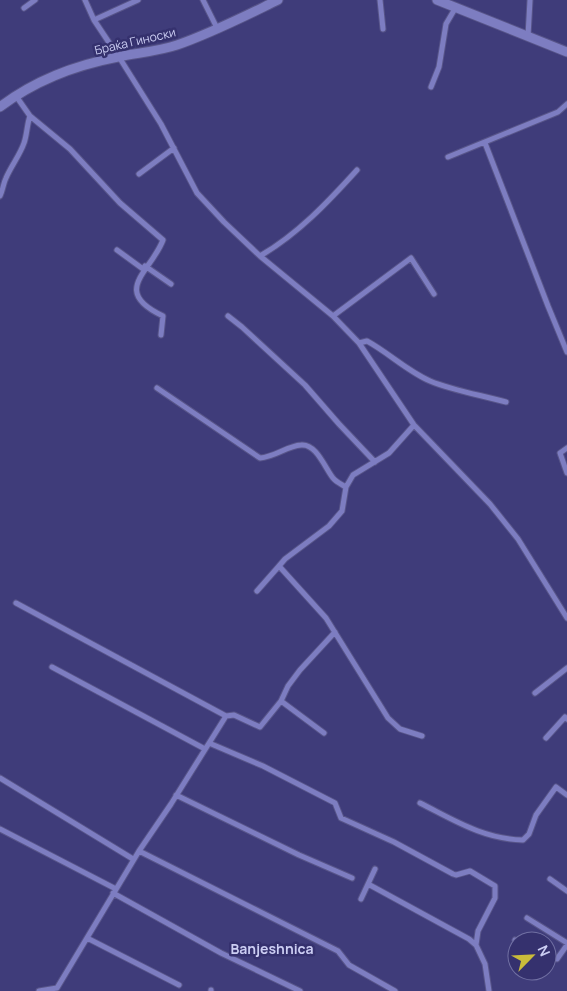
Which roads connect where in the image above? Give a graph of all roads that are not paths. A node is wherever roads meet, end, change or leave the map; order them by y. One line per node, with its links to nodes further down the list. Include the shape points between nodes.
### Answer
1 (35, 0): 10 (street)
2 (85, 0): 11 (street)
3 (138, 0): 11 (street)
4 (204, 0): 13 (street)
5 (278, 0): 13 (street, Браќа Гиноски)
6 (380, 0): 12 (street)
7 (437, 0): 9 (street)
8 (530, 0): 14 (street)
9 (456, 7): 14 (street); 17 (street, via 446,24 439,68)
10 (24, 8)
11 (94, 20): 16 (street)
12 (383, 29)
13 (218, 30): 16 (street, Браќа Гиноски, via 176,46)
14 (528, 36): 15 (street)
15 (567, 52)
16 (117, 57): 18 (street, Браќа Гиноски, via 50,78); 26 (street)
17 (431, 86)
18 (14, 97): 19 (street); 21 (street, Браќа Гиноски); 24 (street)
19 (0, 103)
20 (567, 104): 22 (street)
21 (0, 108)
22 (558, 112): 23 (street); 25 (street)
23 (567, 112)
24 (30, 116): 30 (street, via 25,141); 33 (street, via 70,149 120,203 162,238)
25 (486, 143): 27 (street); 40 (street)
26 (174, 148): 29 (street); 32 (street, via 198,193)
27 (448, 157)
28 (357, 170): 32 (street, via 308,220)
29 (139, 174)
30 (0, 196)
31 (117, 250): 33 (street)
32 (260, 256): 37 (street)
33 (144, 268): 34 (street); 38 (street, via 137,282 138,294 147,309 163,316)
34 (171, 284)
35 (434, 294): 37 (street, via 410,258)
36 (228, 316): 45 (street, via 305,385)
37 (333, 316): 39 (street)
38 (161, 335)
39 (359, 344): 42 (street, via 367,341 430,381); 43 (street)
40 (567, 352)
41 (157, 388): 47 (street, via 260,458 300,445 309,447 334,480)
42 (506, 402)
43 (414, 425): 45 (street); 51 (street, via 490,504 518,539)
44 (567, 448): 46 (street, via 560,453)
45 (375, 462): 47 (street, via 353,475)
46 (567, 473)
47 (346, 487): 48 (street, via 342,511 329,526)
48 (279, 566): 49 (street); 52 (street)
49 (257, 591)
50 (16, 603): 57 (street)
51 (567, 618)
52 (335, 632): 56 (street, via 300,670); 60 (street, via 388,718 400,729)
53 (52, 667): 63 (street)
54 (567, 668): 55 (street)
55 (535, 693)
56 (281, 701): 57 (street, via 260,727 234,715); 59 (street)
57 (226, 716): 62 (street)
58 (567, 719): 61 (street, via 565,717)
59 (324, 733)
60 (422, 736)
61 (546, 738)
62 (209, 743): 63 (street); 81 (street, via 335,803 341,818 452,874 470,871 495,886 495,898 478,931)
63 (205, 749): 65 (street)
64 (0, 778): 70 (street)
65 (176, 795): 69 (street); 72 (street)
66 (567, 795): 67 (street, via 556,787 536,814 529,834 522,840 474,831)
67 (420, 802)
68 (0, 829): 75 (street)
69 (139, 851): 70 (street); 86 (street, via 338,952 349,965)
70 (133, 859): 75 (street)
71 (375, 870): 74 (street)
72 (352, 878)
73 (550, 879): 76 (street)
74 (368, 884): 77 (street); 81 (street)
75 (115, 891): 79 (street); 85 (street, via 213,948)
76 (567, 891)
77 (361, 899)
78 (527, 918): 80 (street)
79 (87, 938): 83 (street); 84 (street, via 58,988)
80 (567, 944): 82 (street)
81 (476, 945): 87 (street, via 485,964)
82 (557, 960)
83 (178, 985)
84 (39, 991)
85 (300, 991)
86 (395, 991)
87 (489, 991)

